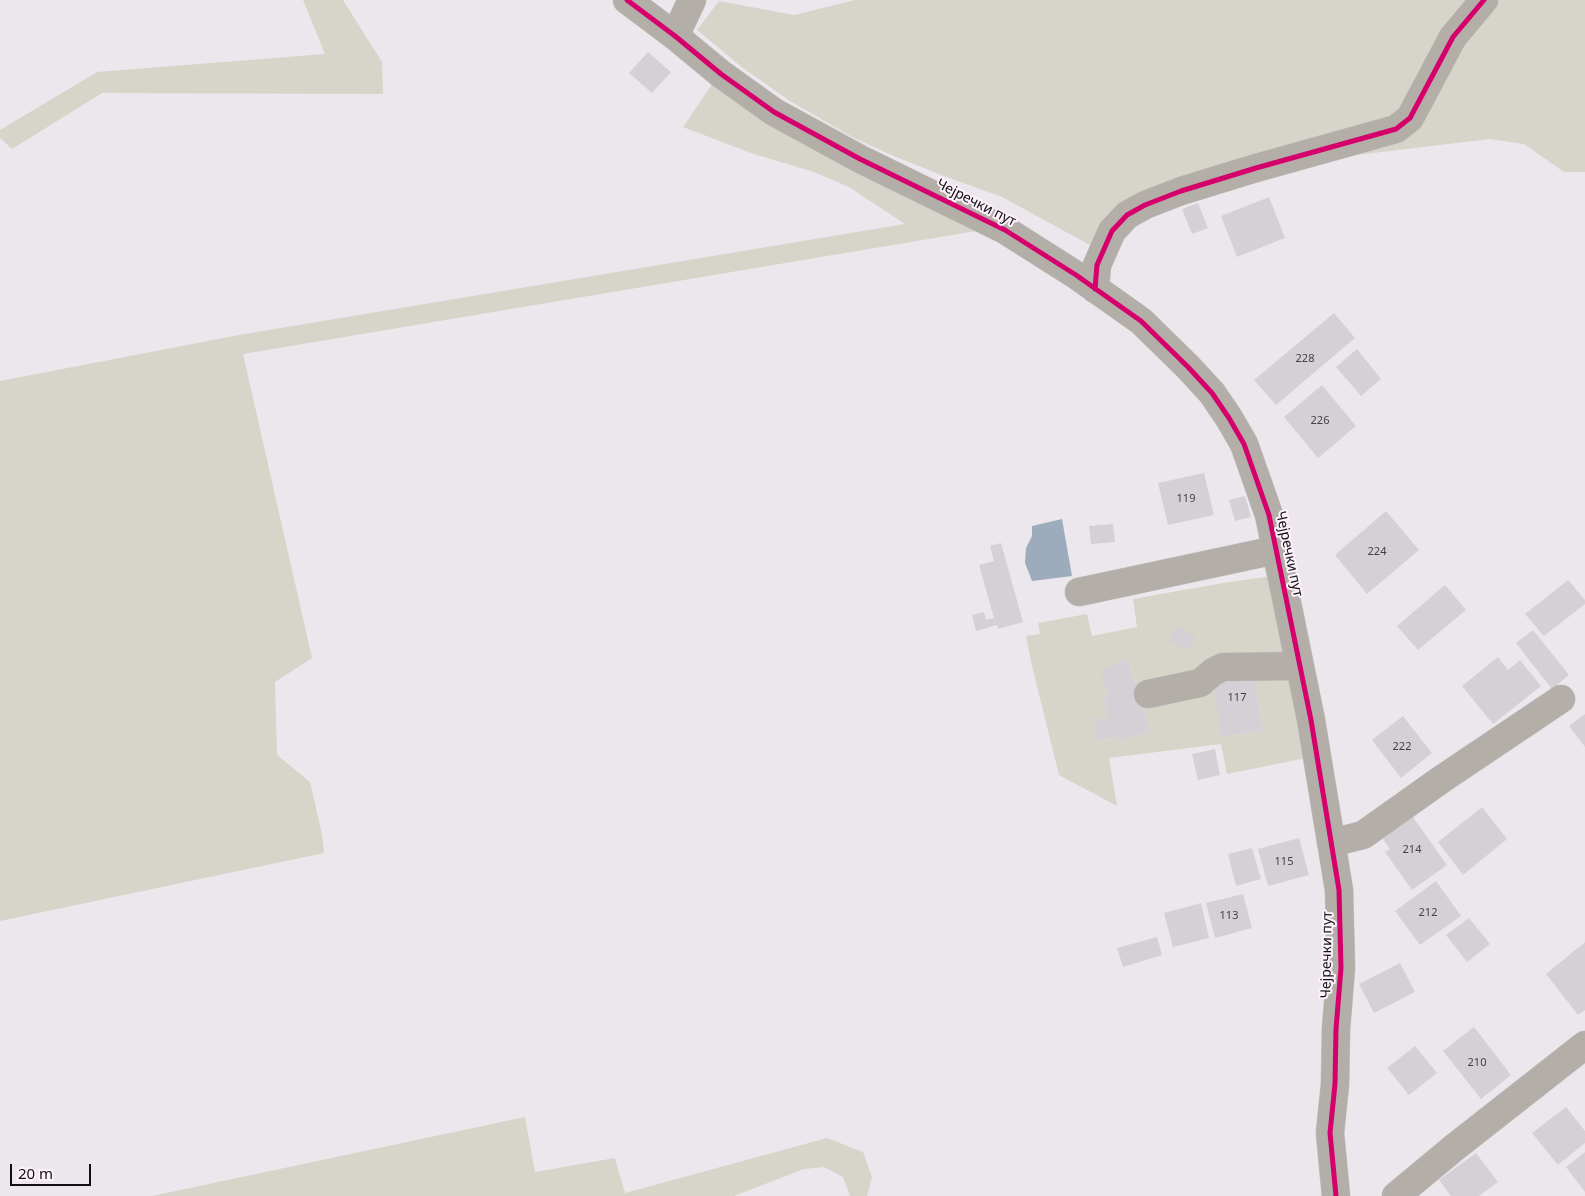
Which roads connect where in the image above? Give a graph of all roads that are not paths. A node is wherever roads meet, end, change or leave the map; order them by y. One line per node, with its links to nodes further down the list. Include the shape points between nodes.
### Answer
1 (627, 0): 4 (street, Чејречки пут)
2 (692, 0): 4 (street)
3 (1484, 0): 5 (street, via 1453,37 1416,110 1396,130 1256,168 1145,205 1127,215 1112,230 1097,264)
4 (675, 36): 5 (street, Чејречки пут, via 774,112 860,159 1005,230)
5 (1095, 289): 6 (street, Чејречки пут, via 1141,321 1212,393 1244,444 1270,515)
6 (1276, 550): 7 (street); 8 (street, Чејречки пут)
7 (1079, 592)
8 (1300, 666): 9 (street, via 1222,667 1200,683); 11 (street, Чејречки пут)
9 (1148, 694)
10 (1561, 699): 11 (street, via 1363,836)
11 (1331, 843): 13 (street, Чејречки пут, via 1338,890 1341,968 1330,1133)
12 (1585, 1046): 14 (street)
13 (1336, 1196)
14 (1396, 1196)

